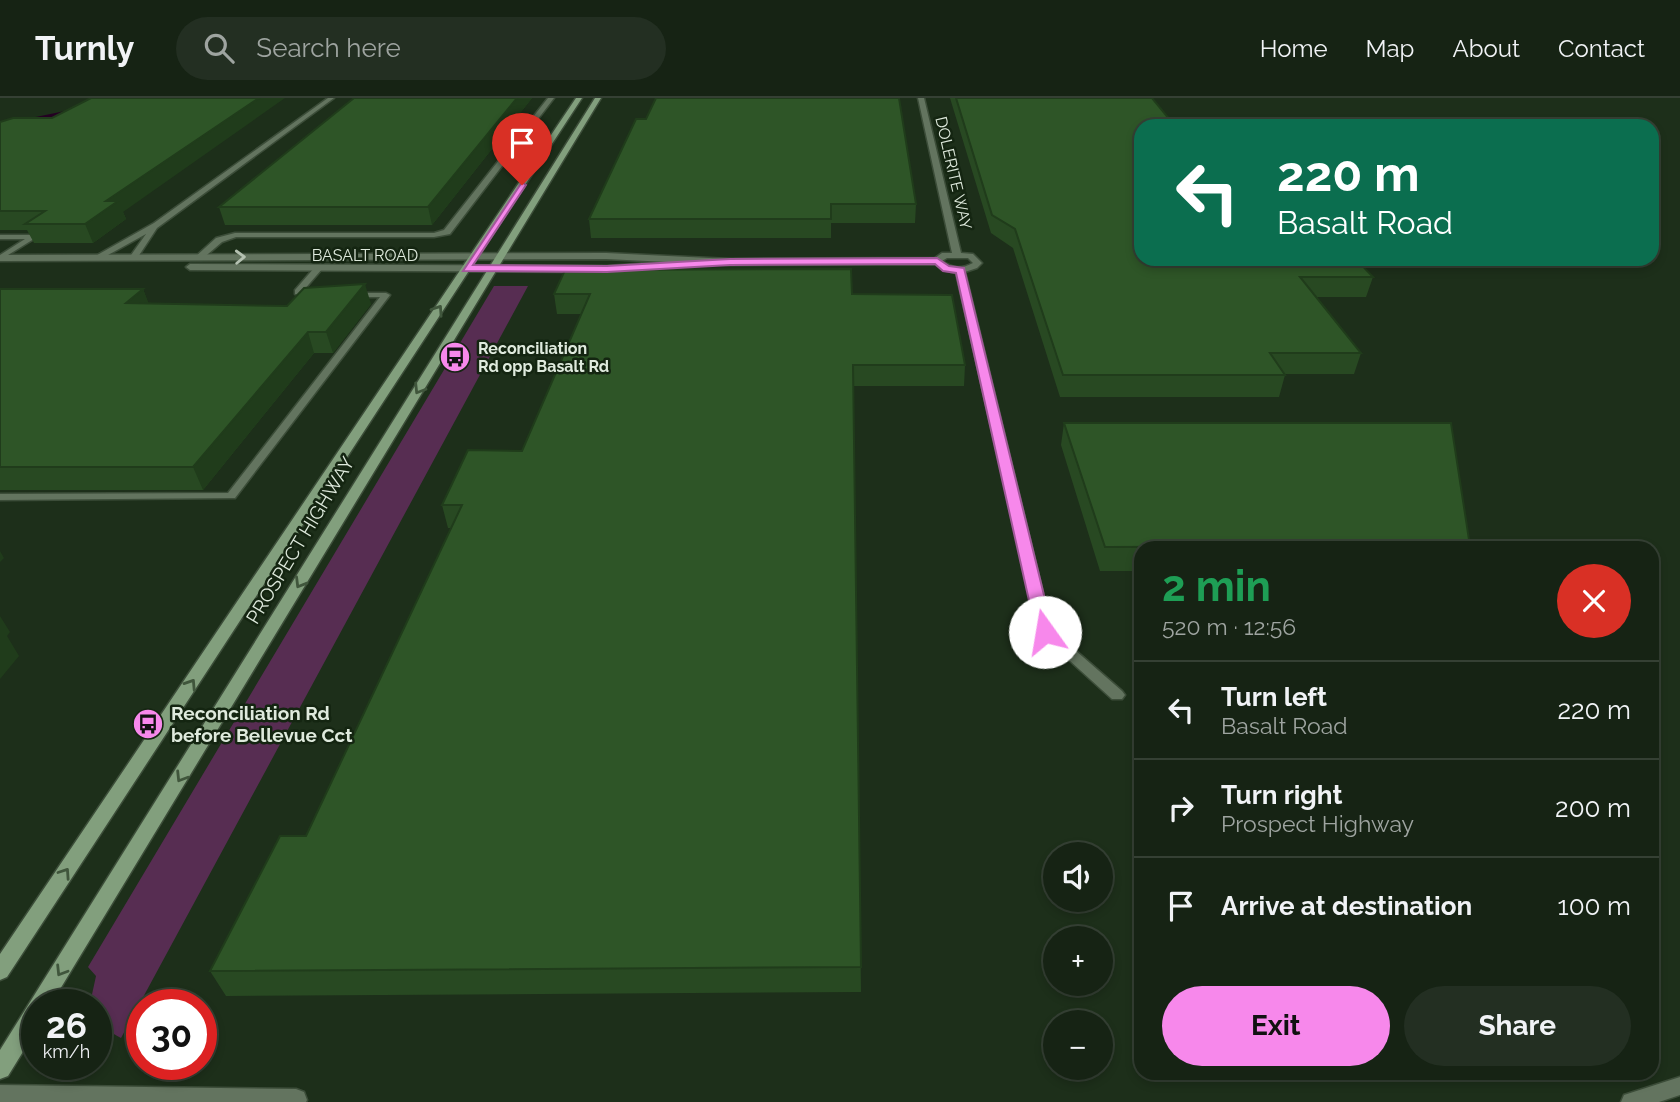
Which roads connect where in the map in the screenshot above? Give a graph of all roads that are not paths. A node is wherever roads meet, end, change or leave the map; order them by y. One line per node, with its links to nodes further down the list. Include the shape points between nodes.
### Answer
1 (331, 98): 6 (lane)
2 (551, 98): 11 (lane, via 447,232 235,235 219,240)
3 (579, 98): 13 (main road, PROSPECT HIGHWAY)
4 (597, 98): 14 (main road, PROSPECT HIGHWAY)
5 (920, 98): 8 (street, DOLERITE WAY)
6 (157, 225): 10 (lane); 16 (lane)
7 (0, 237): 9 (lane, via 33,237)
8 (957, 254): 12 (street); 19 (street, via 970,256 978,264)
9 (0, 258): 16 (street, BASALT ROAD)
10 (133, 258): 11 (street, BASALT ROAD); 16 (street, BASALT ROAD)
11 (198, 258): 13 (street, BASALT ROAD, one-way to 13)
12 (937, 261): 15 (street, BASALT ROAD); 19 (street, via 946,269)
13 (470, 262): 14 (street, BASALT ROAD); 14 (street, BASALT ROAD); 18 (street, BASALT ROAD); 24 (main road, PROSPECT HIGHWAY, one-way to 13)
14 (496, 262): 15 (street, BASALT ROAD, via 606,256); 15 (street, BASALT ROAD, via 607,269); 25 (main road, PROSPECT HIGHWAY, one-way to 25)
15 (730, 262)
16 (97, 263): 17 (street, BASALT ROAD); 18 (street, BASALT ROAD)
17 (0, 267)
18 (318, 269): 20 (lane, via 298,292)
19 (960, 270): 23 (street, via 1045,632)
20 (331, 295)
21 (345, 295): 22 (lane, via 386,295 231,496)
22 (0, 497)
23 (1117, 695)
24 (0, 971)
25 (49, 989)
26 (21, 1036): 27 (main road)
27 (0, 1069)
28 (1680, 1086): 31 (lane)
29 (0, 1096): 30 (street)
30 (296, 1100)
31 (1631, 1102)

